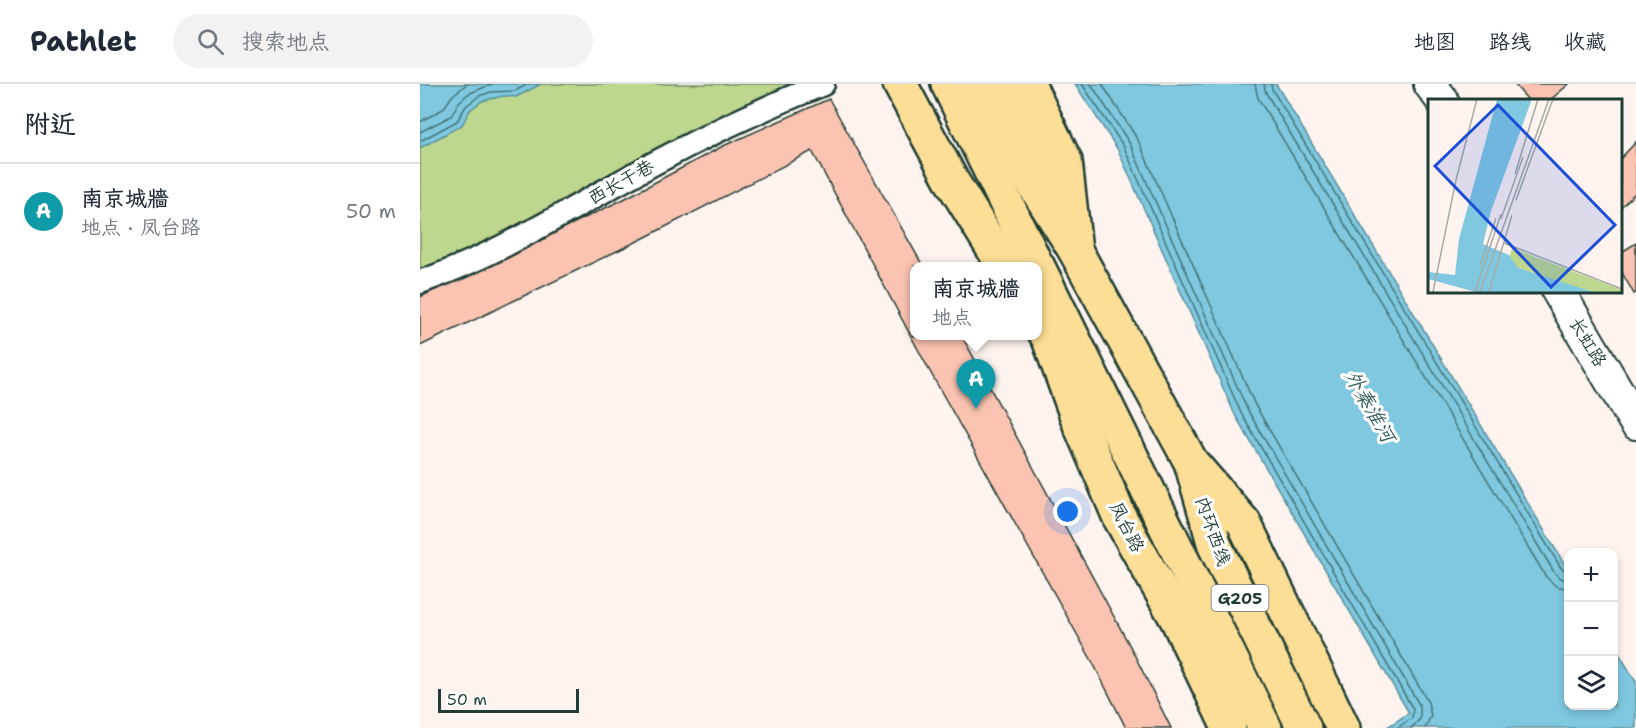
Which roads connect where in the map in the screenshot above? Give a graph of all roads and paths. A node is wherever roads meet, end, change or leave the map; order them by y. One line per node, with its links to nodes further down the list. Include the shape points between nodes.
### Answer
1 (823, 84): 13 (street, 西长干巷, via 663,158 494,251)
2 (900, 84): 10 (main road)
3 (948, 84): 11 (main road)
4 (979, 84): 9 (main road, via 1026,172)
5 (1007, 84): 9 (main road, via 1044,158)
6 (1028, 84): 9 (main road, via 1065,161)
7 (1430, 84): 8 (main road)
8 (1441, 99)
9 (1075, 250): 17 (main road)
10 (1001, 262)
11 (1034, 262)
12 (1042, 277): 18 (main road)
13 (420, 282)
14 (1559, 292): 16 (main road, 长虹路)
15 (1043, 330): 18 (main road); 19 (main road, 凤台路, via 1120,518 1178,621)
16 (1636, 423)
17 (1191, 462): 21 (main road, 内环西线 / G205, via 1215,546); 22 (main road, via 1244,523)
18 (1149, 492): 20 (main road, 内环西线 / G205)
19 (1229, 728)
20 (1265, 728)
21 (1304, 728)
22 (1343, 728)

